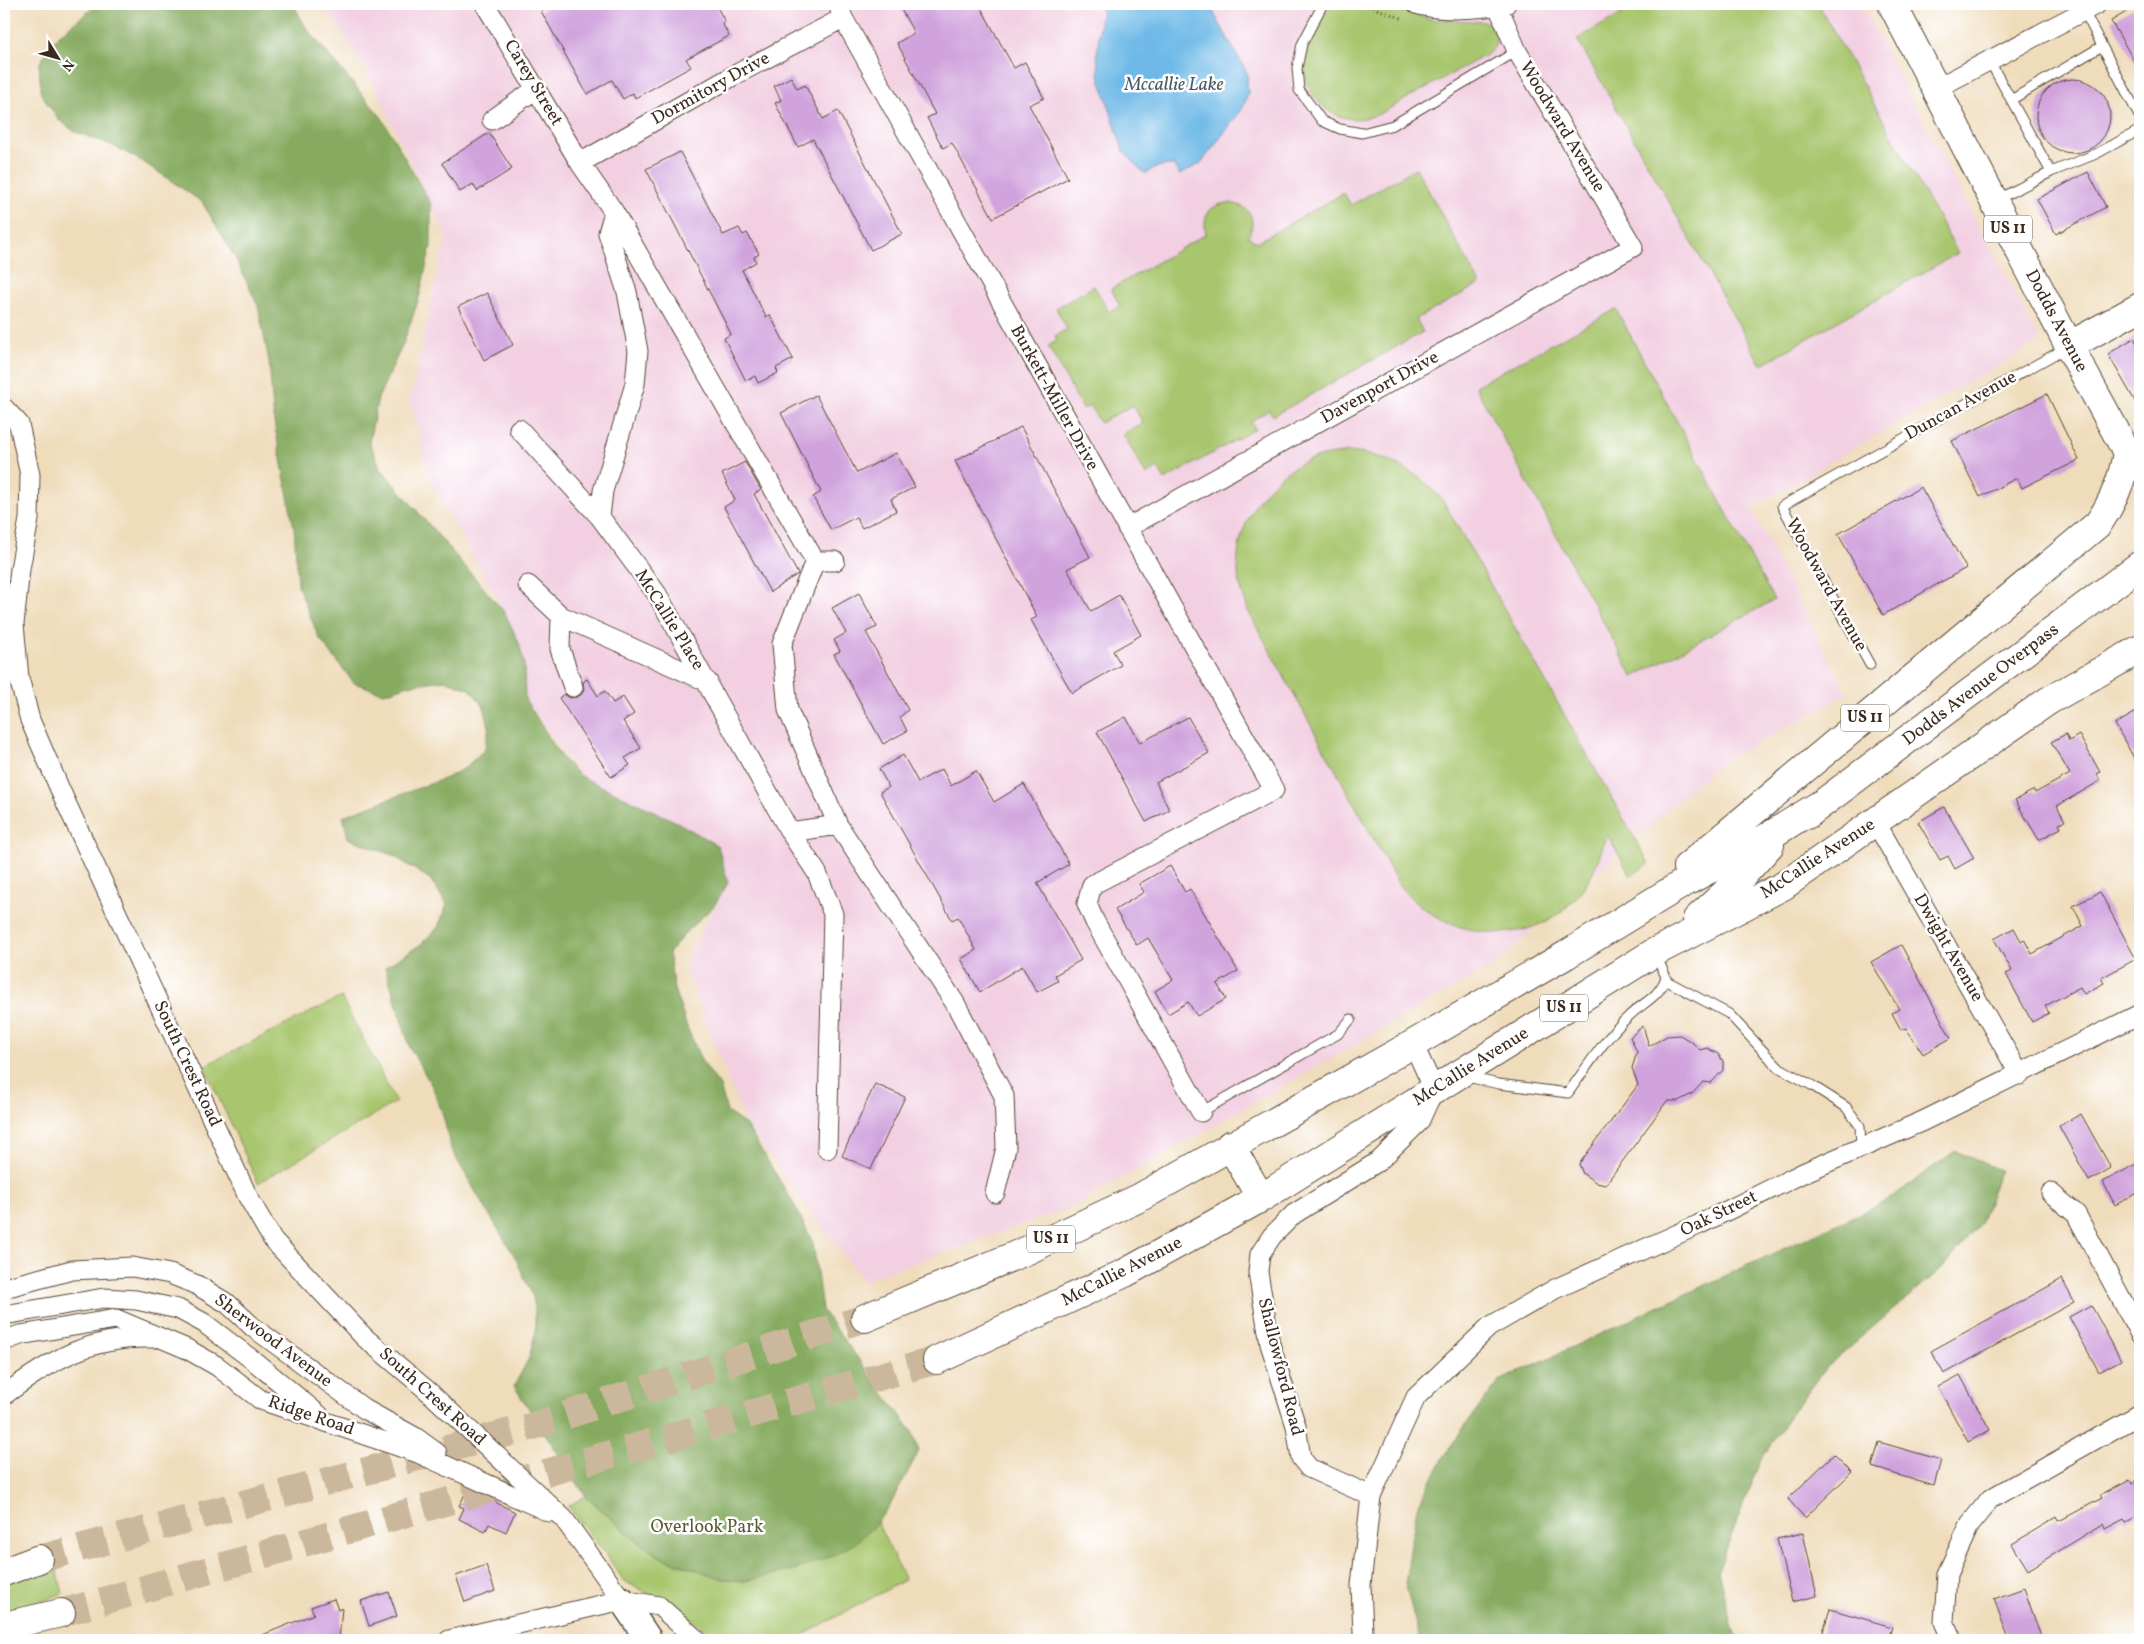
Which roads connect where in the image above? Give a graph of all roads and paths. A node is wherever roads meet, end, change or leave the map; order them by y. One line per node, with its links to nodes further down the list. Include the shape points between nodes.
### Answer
1 (485, 4): 11 (street, Carey Street)
2 (1322, 4): 9 (lane, via 1302,44 1297,68 1299,90 1322,121 1340,129 1362,133 1393,125)
3 (1416, 4): 4 (street, via 1459,9)
4 (1500, 4): 9 (street, Woodward Avenue)
5 (1892, 4): 12 (main road, Dodds Avenue / US 11)
6 (2091, 7): 8 (lane); 10 (street)
7 (841, 11): 17 (street, Dormitory Drive); 30 (street, Burkett-Miller Drive)
8 (2102, 46): 13 (lane); 14 (lane)
9 (1516, 51): 21 (street, Woodward Avenue)
10 (1990, 60): 12 (street); 13 (lane)
11 (536, 89): 15 (street); 17 (street, Carey Street)
12 (1935, 89): 19 (main road, Dodds Avenue / US 11)
13 (2011, 100): 18 (lane)
14 (2140, 118)
15 (492, 120)
16 (2140, 130): 18 (lane, via 2096,154)
17 (580, 163): 20 (street)
18 (2051, 172): 19 (lane)
19 (1994, 202): 23 (main road, Dodds Avenue / US 11)
20 (614, 212): 29 (street, via 608,233 627,292 638,351 636,384 603,491); 31 (street)
21 (1633, 247): 30 (street, Davenport Drive)
22 (2140, 308): 23 (main road, Duncan Avenue)
23 (2069, 346): 26 (main road, Dodds Avenue / US 11); 28 (lane, Duncan Avenue)
24 (4, 408): 72 (street, South Crest Road, via 19,424 30,475 29,519 14,624 19,678 30,720 248,1197 273,1240 364,1337 428,1391)
25 (519, 430): 29 (street, McCallie Place)
26 (2127, 452): 27 (main road, Dodds Avenue / US 11); 45 (main road, US 11, via 2116,493 2098,524 1700,858)
27 (2140, 477)
28 (1782, 506): 37 (lane, Woodward Avenue)
29 (600, 517): 38 (street, McCallie Place, via 657,594)
30 (1127, 528): 53 (street, Burkett-Miller Drive, via 1274,790 1092,885 1087,904 1094,922)
31 (815, 561): 32 (street); 42 (street, via 782,644 788,710)
32 (835, 561)
33 (2140, 566): 40 (main road, Dodds Avenue Overpass)
34 (528, 585): 35 (street)
35 (561, 616): 38 (street); 39 (street, via 560,650)
36 (2140, 649): 41 (main road, McCallie Avenue / US 11, via 2048,701)
37 (1870, 665)
38 (708, 682): 43 (street, McCallie Place)
39 (573, 687)
40 (1821, 804): 44 (main road, Dodds Avenue Overpass, via 1779,837 1704,914); 45 (main road, Dodds Avenue Overpass)
41 (1875, 821): 44 (main road, McCallie Avenue / US 11, via 1783,886); 51 (street, Dwight Avenue)
42 (838, 824): 43 (street); 57 (street, via 955,1003 1004,1096 1006,1148)
43 (790, 832): 56 (street, McCallie Place, via 817,873 833,914)
44 (1655, 952): 46 (lane); 50 (main road, McCallie Avenue / US 11)
45 (1566, 955): 49 (main road, US 11)
46 (1665, 980): 50 (lane, via 1656,996 1629,1015 1568,1092); 55 (lane, via 1729,1014 1778,1067 1846,1107 1859,1121)
47 (2140, 1014): 51 (street, Oak Street)
48 (1350, 1019): 53 (lane, via 1338,1034)
49 (1413, 1044): 52 (street); 54 (main road, US 11)
50 (1457, 1075): 52 (main road, McCallie Avenue / US 11)
51 (2020, 1075): 55 (street, Oak Street)
52 (1434, 1090): 59 (main road, McCallie Avenue / US 11); 71 (street, Shallowford Road, via 1419,1122 1379,1161 1294,1214 1272,1236 1260,1254 1258,1272 1270,1344 1296,1426 1301,1458 1309,1468)
53 (1201, 1112)
54 (1230, 1145): 59 (main road); 62 (main road, US 11, via 1130,1202 1028,1250)
55 (1861, 1148): 71 (street, Oak Street, via 1555,1289 1489,1327 1416,1397)
56 (827, 1149)
57 (995, 1193)
58 (2051, 1193): 63 (street, via 2076,1214)
59 (1261, 1198): 66 (main road, McCallie Avenue / US 11, via 1126,1273)
60 (4, 1288): 70 (street, Sherwood Avenue, via 72,1270 132,1267 170,1274 197,1285 228,1304 254,1328 366,1410 415,1437)
61 (4, 1315): 69 (street, Sherwood Avenue, via 104,1298 136,1300 178,1309 204,1323)
62 (865, 1318)
63 (2140, 1334)
64 (162, 1338): 65 (street, Ridge Road, via 116,1319 20,1335); 67 (street, via 133,1337 70,1353 42,1367); 69 (street, Ridge Road, via 217,1366 261,1400)
65 (4, 1341)
66 (937, 1360)
67 (4, 1396)
68 (2140, 1414): 82 (street, via 1990,1499 1970,1524 1947,1574 1944,1622)
69 (328, 1422): 70 (street, Ridge Road, via 418,1453)
70 (464, 1474): 72 (street, Ridge Road)
71 (1371, 1496): 81 (street, via 1361,1585)
72 (564, 1519): 75 (street, South Crest Road)
73 (39, 1559): 74 (main road)
74 (4, 1572)
75 (622, 1600): 78 (street); 79 (street); 80 (street, via 659,1606)
76 (62, 1613): 77 (main road)
77 (4, 1626)
78 (449, 1640)
79 (649, 1640)
80 (698, 1640)
81 (1366, 1640)
82 (1952, 1640)

